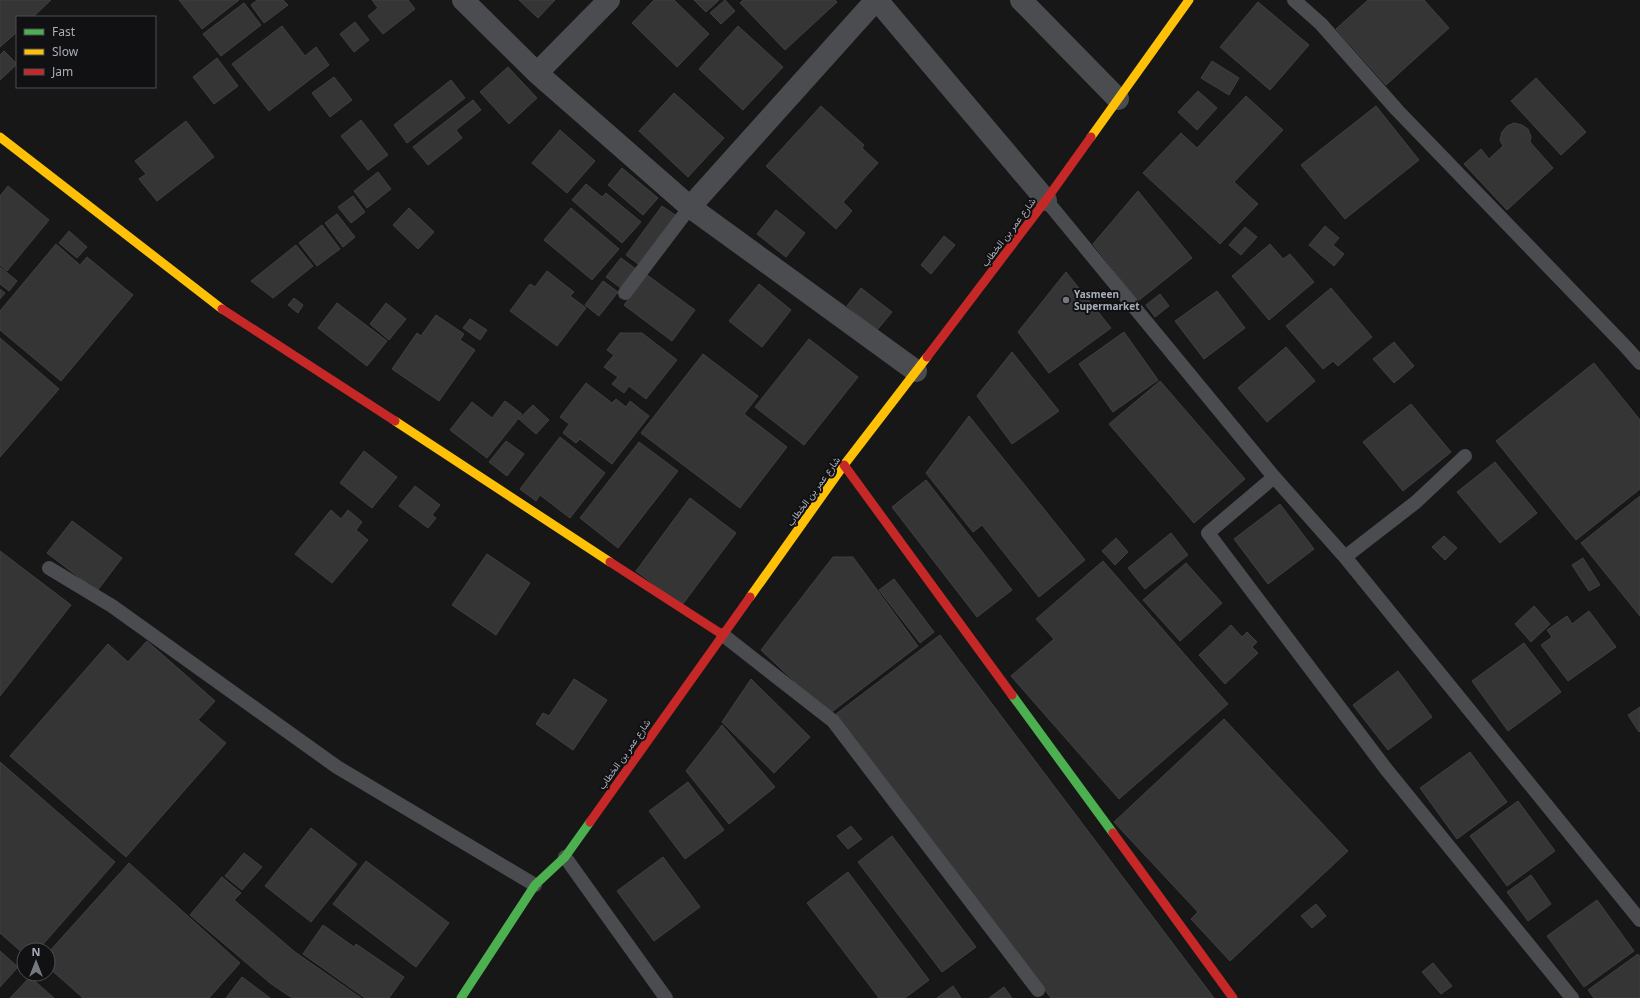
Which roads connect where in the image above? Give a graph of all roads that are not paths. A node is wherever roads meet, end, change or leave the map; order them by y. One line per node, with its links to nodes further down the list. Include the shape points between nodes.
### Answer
1 (463, 0): 7 (street)
2 (608, 0): 7 (street)
3 (877, 0): 10 (street); 11 (street)
4 (1021, 0): 8 (street)
5 (1189, 0): 8 (street, شارع عمر بن الخطاب)
6 (1294, 0): 13 (lane, via 1321,24 1397,110)
7 (537, 72): 11 (street)
8 (1118, 99): 10 (street, شارع عمر بن الخطاب)
9 (0, 137): 20 (street, via 211,302)
10 (1046, 200): 14 (street, شارع عمر بن الخطاب); 17 (lane)
11 (690, 207): 12 (lane); 14 (street)
12 (626, 294)
13 (1640, 363)
14 (916, 371): 16 (street, شارع عمر بن الخطاب)
15 (1465, 456): 18 (lane, via 1416,502)
16 (844, 465): 20 (street, شارع عمر بن الخطاب); 27 (street)
17 (1274, 476): 18 (lane); 28 (lane, via 1208,533 1386,769)
18 (1345, 557): 23 (lane)
19 (49, 568): 22 (lane, via 112,606 337,766)
20 (723, 636): 21 (street, شارع عمر بن الخطاب); 24 (lane, via 834,721)
21 (565, 857): 22 (street, شارع عمر بن الخطاب); 26 (lane)
22 (535, 885): 25 (street, شارع عمر بن الخطاب)
23 (1640, 920)
24 (1038, 990)
25 (461, 998)
26 (666, 998)
27 (1234, 998)
28 (1572, 998)

